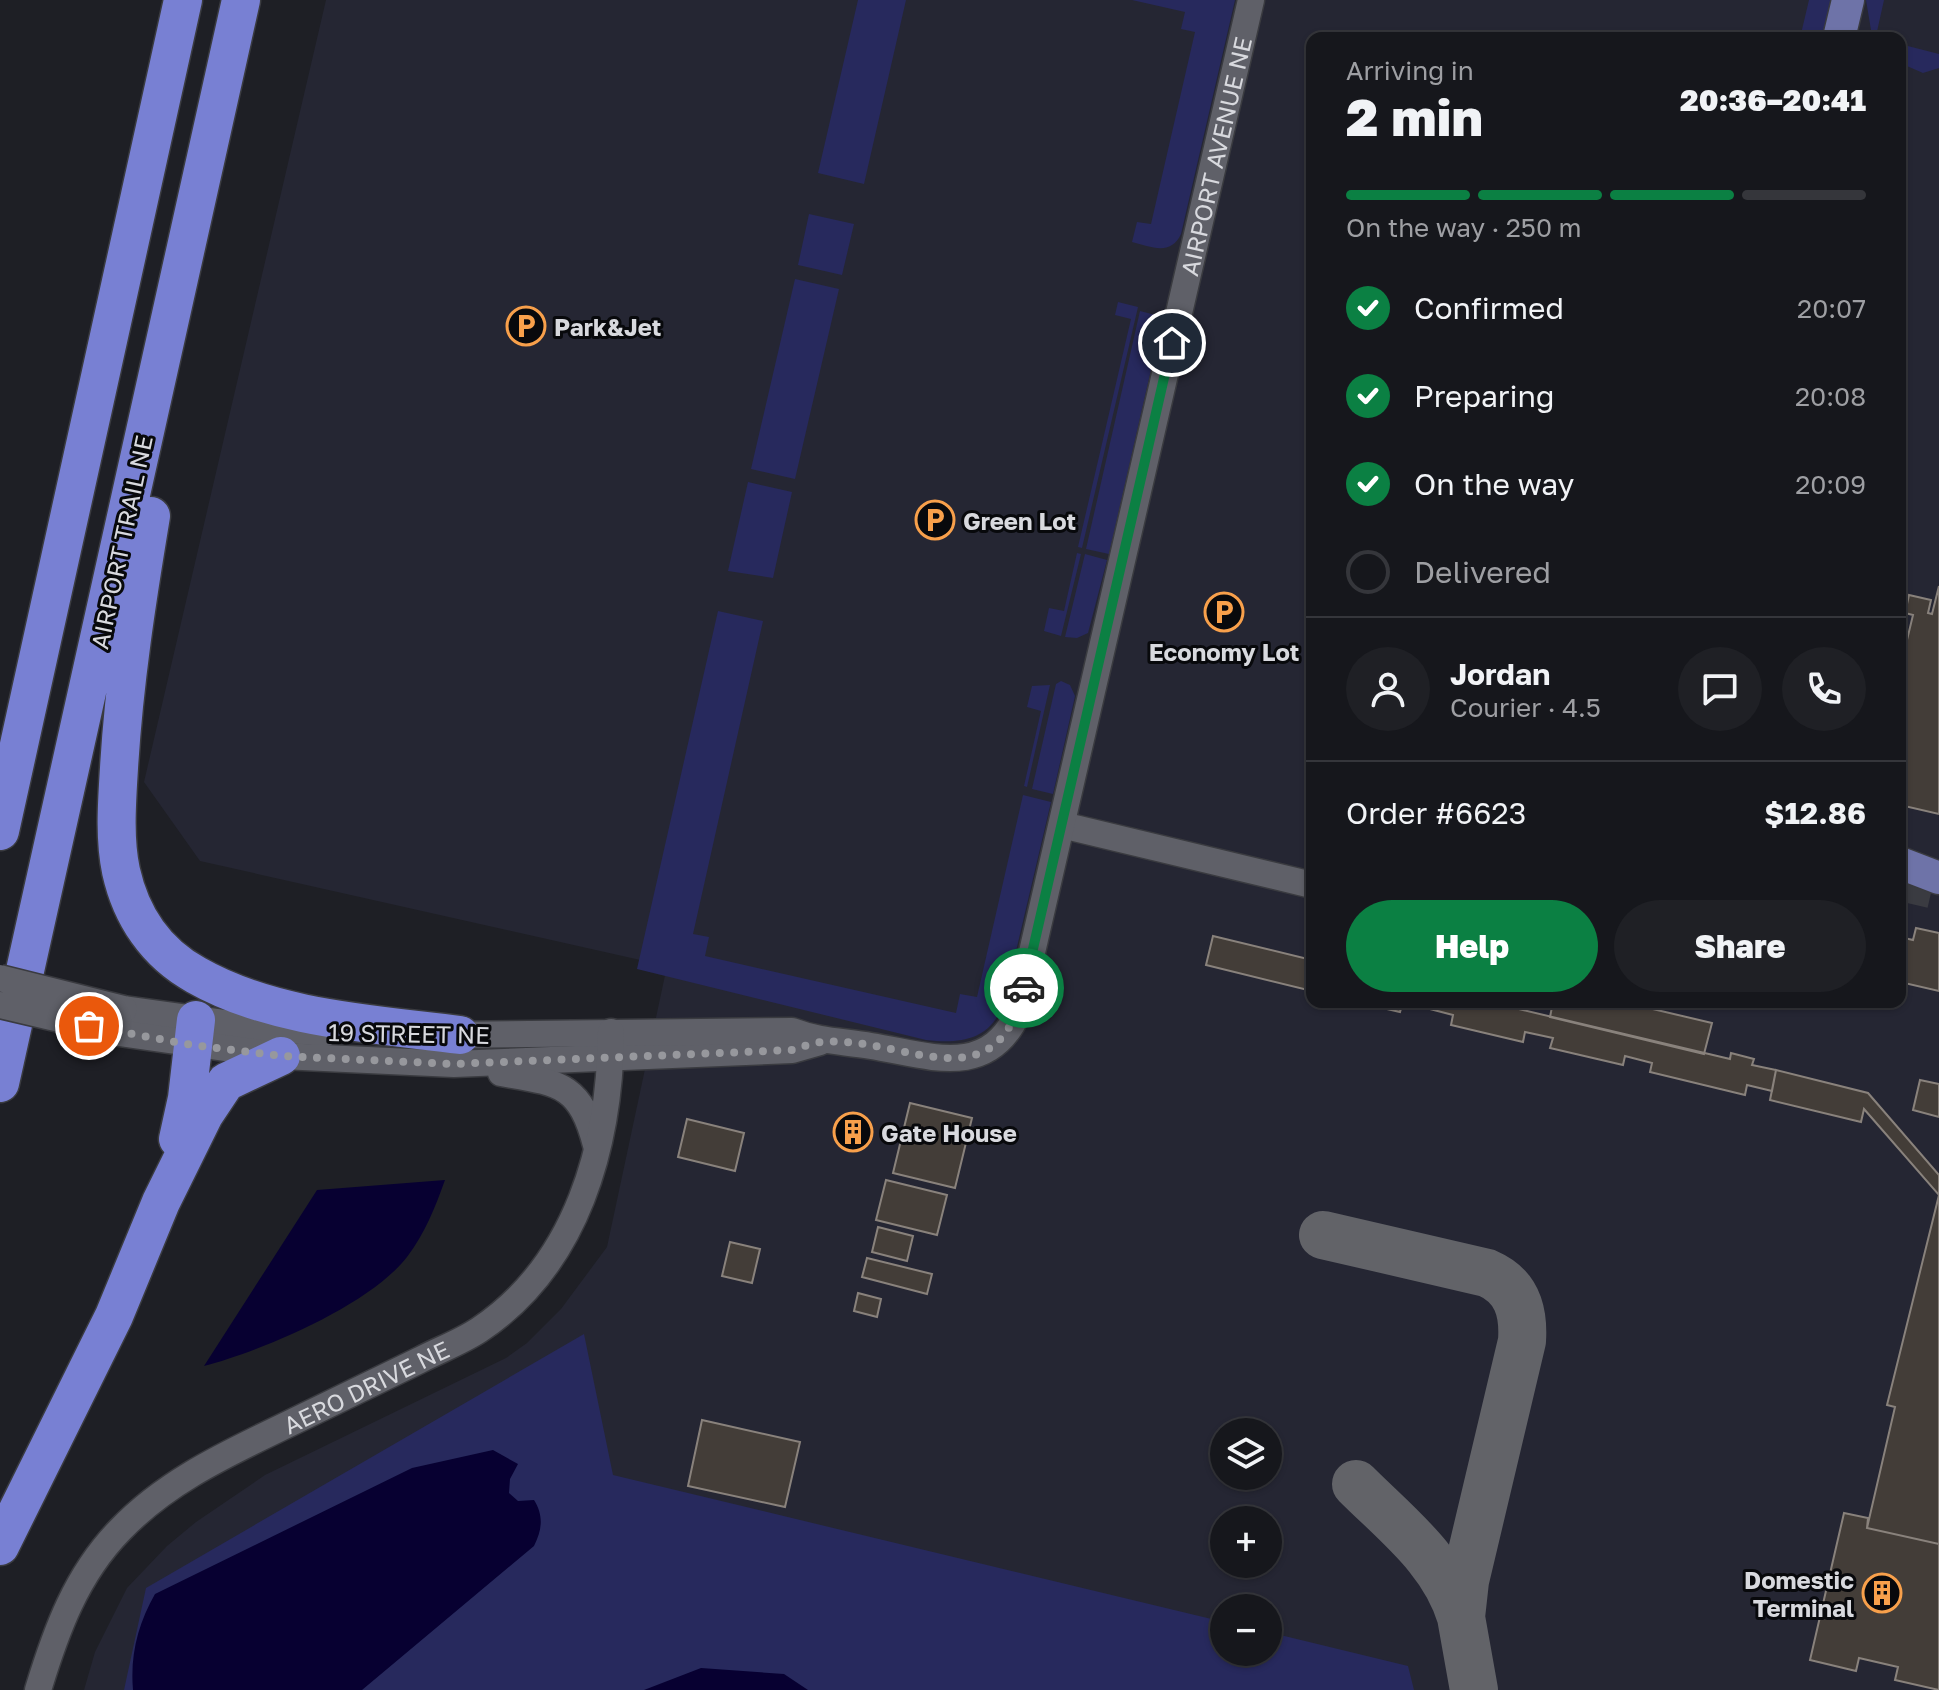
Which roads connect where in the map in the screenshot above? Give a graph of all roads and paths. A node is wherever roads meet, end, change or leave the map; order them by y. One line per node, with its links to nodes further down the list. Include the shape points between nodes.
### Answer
1 (176, 0): 7 (highway)
2 (183, 0): 7 (highway)
3 (241, 0): 8 (highway, AIRPORT TRAIL NE)
4 (1251, 0): 9 (street, AIRPORT AVENUE NE)
5 (1848, 0): 6 (main road)
6 (1840, 32)
7 (168, 72): 10 (highway)
8 (183, 255): 20 (highway, via 121,734 117,836 131,904 160,949 194,975 226,990); 22 (highway, AIRPORT TRAIL NE)
9 (1062, 825): 13 (street); 16 (street, AIRPORT AVENUE NE)
10 (0, 831)
11 (1906, 865): 12 (main road)
12 (1939, 878)
13 (1306, 884)
14 (0, 978): 17 (street, 19 STREET NE, bridge)
15 (0, 1005): 17 (street, 19 STREET NE, bridge)
16 (1018, 1013): 19 (street, 19 STREET NE, via 1003,1039 971,1056 937,1058 820,1042 792,1050)
17 (121, 1021): 18 (street, 19 STREET NE)
18 (194, 1032): 20 (street, 19 STREET NE, via 365,1036); 21 (street, 19 STREET NE); 24 (highway, via 187,1098)
19 (611, 1044): 20 (street, 19 STREET NE); 23 (street, AERO DRIVE NE, via 609,1099)
20 (457, 1050): 21 (street, 19 STREET NE); 23 (street, via 561,1087 586,1109)
21 (281, 1056): 24 (highway, via 226,1082)
22 (0, 1083)
23 (597, 1151): 26 (street, AERO DRIVE NE, via 553,1258 478,1331 193,1472 120,1529 71,1598)
24 (161, 1202): 25 (highway, via 114,1316)
25 (0, 1546)
26 (38, 1690)

